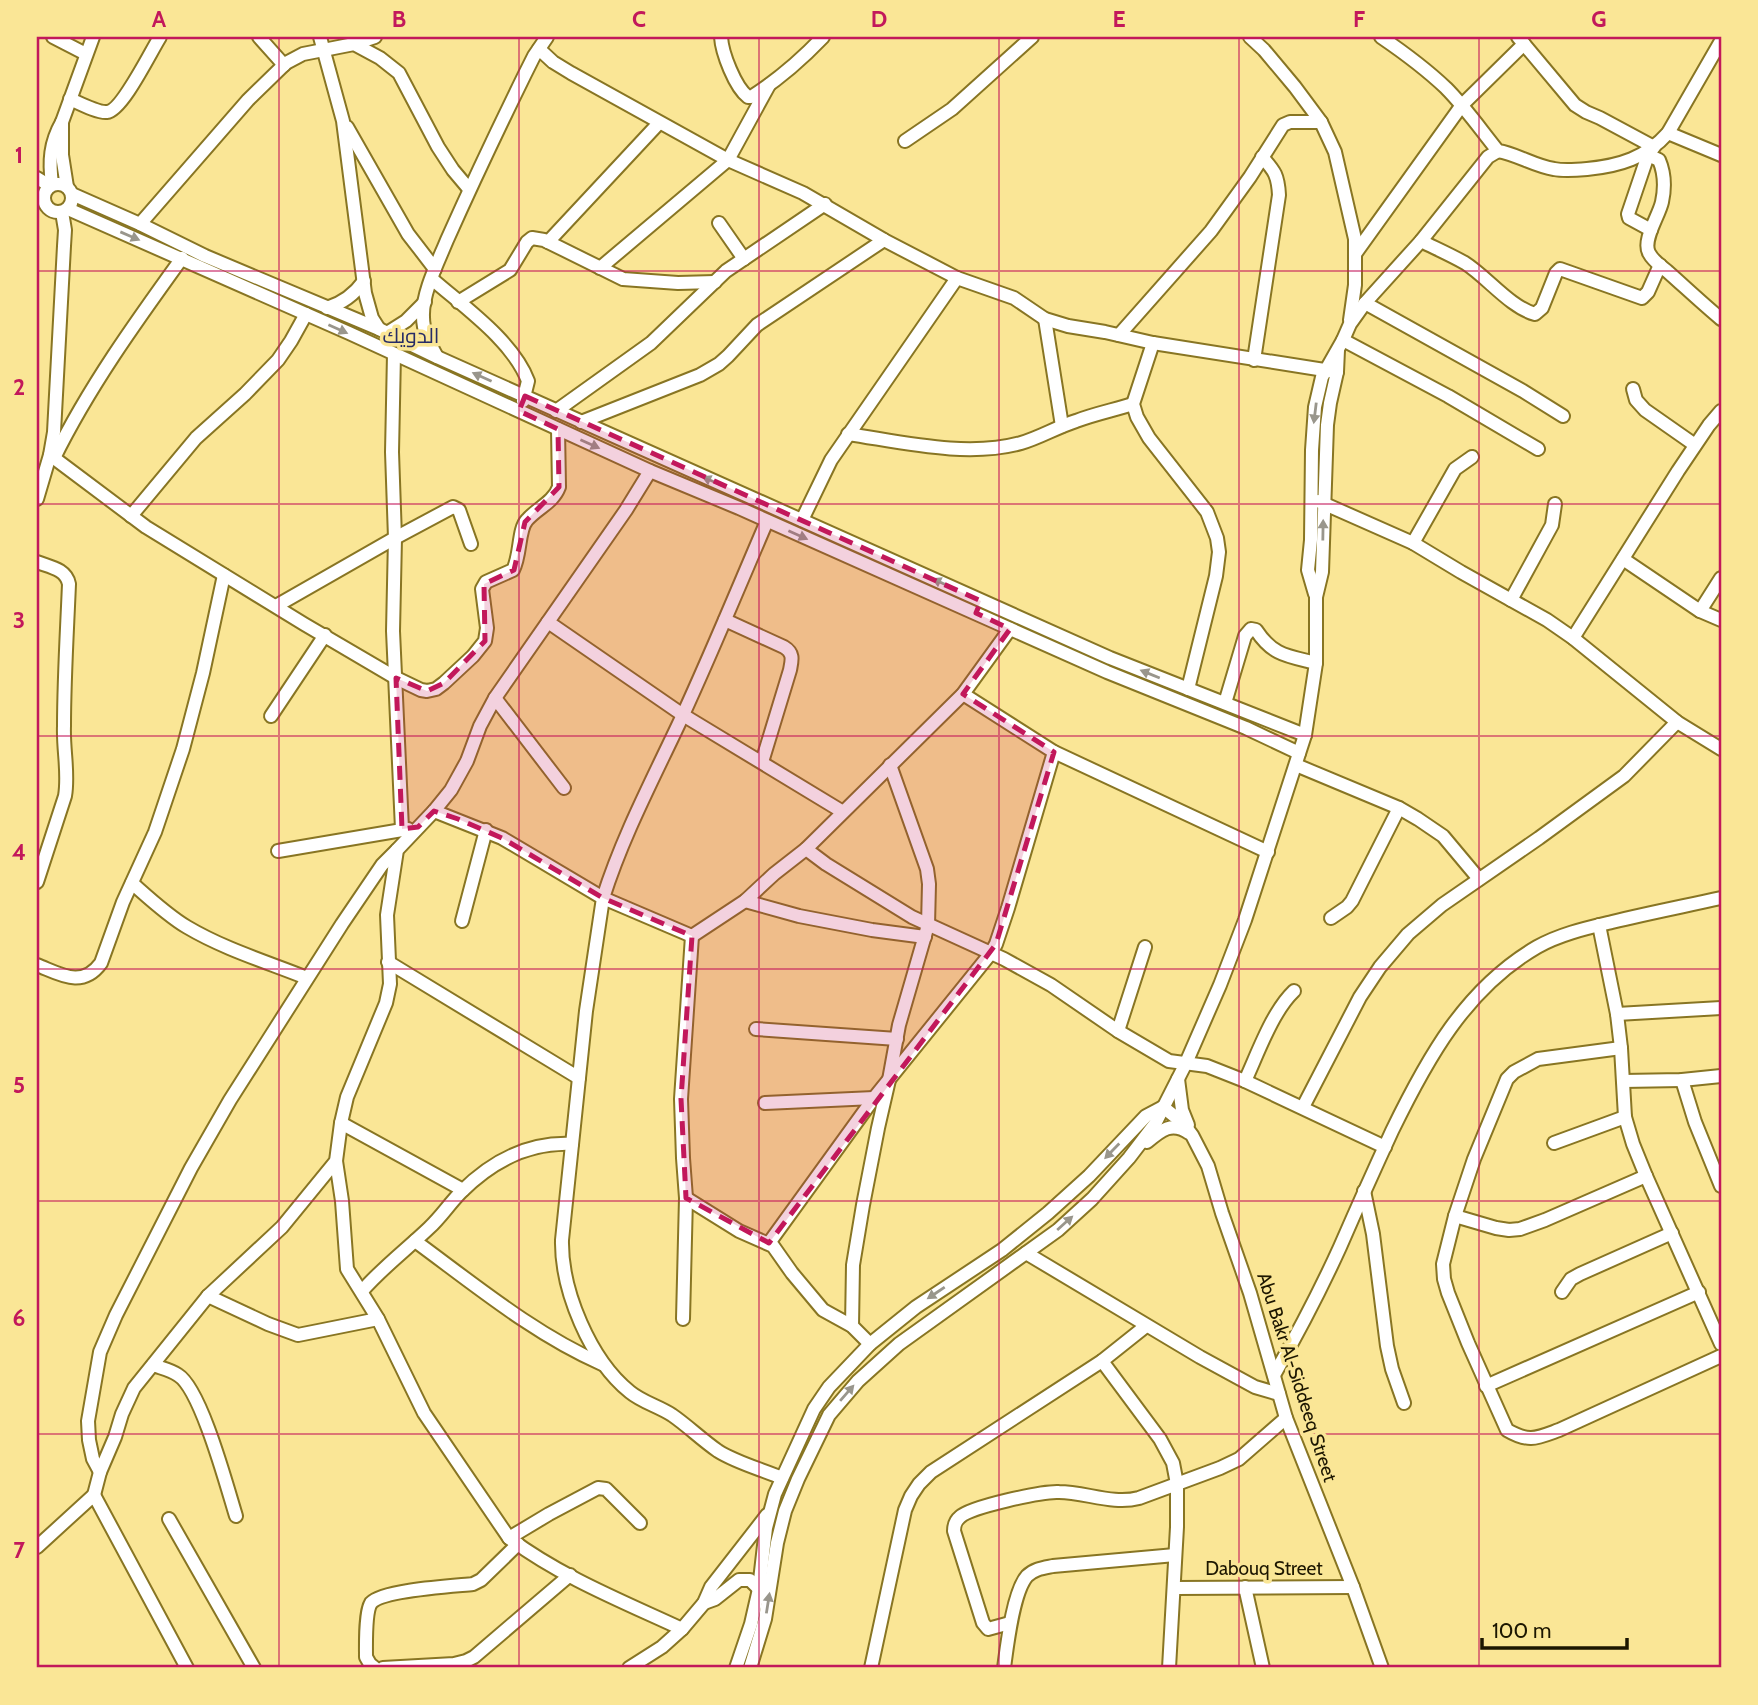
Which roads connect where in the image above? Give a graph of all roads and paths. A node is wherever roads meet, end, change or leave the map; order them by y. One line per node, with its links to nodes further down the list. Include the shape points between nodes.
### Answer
1 (53, 37): 17 (street)
2 (93, 37): 17 (street)
3 (160, 37): 20 (street, via 113,110 103,112)
4 (259, 37): 18 (street)
5 (375, 37): 14 (street)
6 (547, 37): 16 (street)
7 (721, 37): 19 (street, via 745,95 751,97)
8 (823, 37): 19 (street)
9 (1032, 37): 27 (street, via 952,109)
10 (1250, 37): 23 (street)
11 (1381, 37): 21 (street, via 1445,86)
12 (1521, 40): 21 (street); 29 (street, via 1575,105)
13 (322, 43): 14 (street); 18 (street); 22 (street)
14 (354, 44): 35 (street, via 399,73 438,147)
15 (1719, 47): 26 (street)
16 (539, 49): 25 (street, via 553,62); 35 (street)
17 (86, 54): 20 (street)
18 (284, 65): 41 (street)
19 (769, 85): 32 (street)
20 (70, 99): 24 (street)
21 (1462, 105): 28 (street); 46 (street)
22 (343, 121): 51 (street); 53 (street)
23 (1321, 121): 31 (street, via 1283,125); 46 (street, via 1340,171)
24 (62, 122): 34 (street, via 50,156); 36 (street)
25 (659, 123): 32 (street); 45 (street)
26 (1668, 133): 29 (street); 30 (street)
27 (905, 141)
28 (1498, 151): 29 (street, via 1555,169 1580,170 1622,164); 44 (street, via 1480,166)
29 (1651, 151): 42 (street, via 1664,171 1664,186); 42 (street, via 1628,214)
30 (1721, 155)
31 (1262, 157): 65 (street, via 1211,231); 70 (street, via 1279,181 1279,195)
32 (728, 160): 38 (street); 50 (street)
33 (37, 178): 34 (street)
34 (51, 185): 36 (street); 37 (street)
35 (469, 189): 51 (street)
36 (69, 191): 39 (street, via 72,200); 41 (street)
37 (40, 201): 39 (street, via 51,211)
38 (825, 204): 43 (street); 48 (street)
39 (65, 211): 47 (street, one-way to 47); 85 (street)
40 (719, 223): 48 (street)
41 (140, 224): 55 (street)
42 (1651, 230): 49 (street, via 1647,247)
43 (884, 240): 52 (street); 79 (street, via 757,325 719,364)
44 (1421, 241): 49 (street, via 1464,263 1535,314 1542,309 1560,269 1642,298); 58 (street)
45 (548, 242): 50 (street); 57 (street, via 530,239 510,270)
46 (1355, 254): 63 (street)
47 (182, 258): 55 (street); 85 (street, via 95,383)
48 (744, 259): 54 (street)
49 (1660, 265): 62 (street)
50 (600, 268): 54 (street, via 629,280)
51 (433, 274): 56 (street); 57 (street)
52 (957, 278): 61 (street, via 1014,298); 82 (street)
53 (364, 281): 59 (street, via 344,301); 64 (street, via 368,306)
54 (715, 282): 76 (street, via 652,343)
55 (290, 300): 59 (street); 60 (street)
56 (425, 302): 64 (street, via 406,321); 69 (street, via 424,328)
57 (458, 302): 73 (street, via 516,359 528,378)
58 (1365, 303): 63 (street); 78 (street)
59 (327, 308): 64 (street)
60 (306, 314): 68 (street, one-way to 68); 91 (street, via 278,360 196,438)
61 (1045, 319): 65 (street); 80 (street)
62 (1721, 319)
63 (1350, 324): 67 (street)
64 (383, 331): 69 (street)
65 (1119, 335): 66 (street)
66 (1153, 343): 70 (street); 74 (street)
67 (1340, 345): 71 (street); 84 (street, via 1448,396)
68 (394, 354): 75 (street); 94 (street)
69 (437, 357): 73 (street, one-way to 69)
70 (1254, 360): 71 (street)
71 (1331, 371): 89 (street, via 1319,389 1315,407 1312,450)
72 (1633, 389): 83 (street, via 1646,410)
73 (525, 396): 75 (street); 76 (street)
74 (1133, 404): 80 (street); 113 (street, via 1149,438 1208,512 1217,538 1216,576)
75 (519, 411): 81 (street)
76 (556, 411): 79 (street)
77 (1721, 411): 83 (street)
78 (1563, 416)
79 (581, 422): 92 (street, one-way to 79)
80 (1062, 426): 82 (street, via 1022,443 957,449)
81 (558, 429): 87 (street, one-way to 87); 112 (street, via 559,487 525,522 513,569 484,584 485,641 436,689 421,690)
82 (849, 433): 92 (street)
83 (1695, 445): 97 (street)
84 (1538, 449)
85 (52, 456): 88 (street); 91 (street)
86 (1472, 457): 95 (street, via 1455,469)
87 (650, 471): 93 (street); 107 (street)
88 (37, 499)
89 (1317, 501): 95 (street); 111 (street, via 1322,572 1316,597)
90 (1555, 504): 101 (street, via 1552,525)
91 (131, 516): 99 (street)
92 (802, 520): 103 (street, one-way to 92)
93 (767, 521): 103 (street, one-way to 103); 105 (street)
94 (395, 538): 96 (street, via 453,508 459,510); 102 (street); 112 (street)
95 (1413, 543): 101 (street)
96 (471, 544)
97 (1623, 559): 104 (street); 110 (street)
98 (37, 562): 138 (street, via 62,571 69,580 64,728 68,780)
99 (224, 575): 102 (street); 139 (street, via 191,722 155,832)
100 (1721, 578): 104 (street)
101 (1511, 600): 110 (street)
102 (276, 606): 109 (street)
103 (978, 607): 108 (street); 113 (street, one-way to 103)
104 (1700, 611): 106 (street)
105 (725, 620): 117 (street); 124 (street, via 792,653)
106 (1721, 620)
107 (548, 622): 115 (street); 117 (street)
108 (1010, 629): 114 (street); 123 (street, via 1246,729)
109 (325, 635): 112 (street); 118 (street)
110 (1573, 638): 119 (street)
111 (1315, 663): 116 (street, via 1275,650 1251,629); 120 (street)
112 (396, 678): 131 (street)
113 (1188, 689): 116 (street)
114 (963, 694): 122 (street); 125 (street)
115 (495, 698): 126 (street); 128 (street, via 459,776)
116 (1226, 703): 120 (street)
117 (683, 715): 124 (street); 140 (street, via 640,803)
118 (271, 716)
119 (1677, 722): 121 (street); 137 (street, via 1624,776)
120 (1305, 735): 123 (street)
121 (1721, 749)
122 (1054, 752): 136 (street); 149 (street)
123 (1297, 759): 127 (street); 136 (street)
124 (762, 762): 129 (street)
125 (890, 765): 129 (street); 146 (street, via 927,869)
126 (564, 788)
127 (1399, 808): 137 (street, via 1443,836); 143 (street, via 1352,901)
128 (434, 811): 130 (street); 132 (street)
129 (844, 812): 133 (street)
130 (418, 827): 131 (street); 134 (street)
131 (402, 830): 135 (street)
132 (486, 830): 140 (street); 144 (street)
133 (806, 849): 142 (street); 146 (street)
134 (397, 850): 150 (street, via 387,915); 152 (street, via 382,865)
135 (278, 852)
136 (1268, 852): 160 (street)
137 (1479, 879): 171 (street, via 1408,934 1380,967)
138 (37, 882)
139 (132, 883): 151 (street, via 96,969 70,978); 152 (street, via 198,933)
140 (603, 898): 147 (street); 162 (street)
141 (1721, 898): 145 (street)
142 (745, 901): 146 (street, via 872,930); 147 (street)
143 (1331, 918)
144 (461, 921)
145 (1599, 925): 155 (street); 177 (street, via 1537,947 1473,1000 1427,1062)
146 (926, 931): 149 (street); 158 (street)
147 (692, 936): 184 (street, via 681,1099)
148 (1145, 947): 157 (street)
149 (991, 953): 157 (street, via 1051,985); 164 (street)
150 (388, 962): 162 (street); 173 (street, via 386,1003 347,1097)
151 (37, 965)
152 (307, 978): 211 (street, via 212,1129 100,1352 88,1422 93,1459)
153 (1294, 991): 166 (street, via 1278,1012)
154 (1721, 1008): 155 (street)
155 (1618, 1014): 159 (street)
156 (756, 1029): 158 (street)
157 (1118, 1031): 160 (street, via 1169,1061)
158 (897, 1039): 164 (street)
159 (1621, 1048): 167 (street); 185 (street, via 1538,1059 1514,1072 1503,1087)
160 (1186, 1063): 163 (street); 166 (street, via 1208,1066)
161 (1721, 1076): 165 (street)
162 (579, 1078): 176 (street)
163 (1178, 1079): 170 (street); 174 (street, via 1182,1111)
164 (889, 1080): 168 (street); 196 (street, via 853,1265)
165 (1682, 1080): 167 (street); 181 (street)
166 (1245, 1081): 171 (street)
167 (1623, 1081): 172 (street)
168 (874, 1098): 169 (street); 188 (street)
169 (765, 1103)
170 (1163, 1107): 174 (street, Abu Bakr Al-Siddeeq Street); 178 (street); 198 (street, one-way to 198, via 1146,1116 1089,1176 1028,1229)
171 (1303, 1107): 177 (street)
172 (1625, 1117): 175 (street); 180 (street)
173 (341, 1123): 179 (street); 182 (street)
174 (1192, 1135): 178 (street, via 1178,1127 1165,1129); 204 (street, Abu Bakr Al-Siddeeq Street, via 1208,1166)
175 (1554, 1143)
176 (572, 1144): 182 (street, via 525,1149); 202 (street, via 562,1254 575,1312)
177 (1385, 1147): 183 (street)
178 (1129, 1158): 189 (street, one-way to 178, via 1058,1230)
179 (336, 1161): 190 (street, via 345,1262); 193 (street, via 282,1227)
180 (1646, 1176): 185 (street, via 1520,1229 1496,1228); 186 (street)
181 (1721, 1186)
182 (463, 1190): 187 (street)
183 (1364, 1191): 204 (street, via 1321,1289); 207 (street, via 1387,1346)
184 (686, 1198): 188 (street, via 739,1231); 195 (street)
185 (1455, 1216): 205 (street, via 1444,1279)
186 (1671, 1233): 191 (street, via 1580,1274); 192 (street)
187 (415, 1241): 190 (street); 202 (street, via 550,1337)
188 (769, 1243): 196 (street, via 823,1310)
189 (1026, 1253): 197 (street); 210 (street, one-way to 189, via 829,1415 858,1381 900,1344)
190 (362, 1291): 194 (street)
191 (1562, 1292)
192 (1699, 1292): 199 (street); 205 (street)
193 (208, 1296): 194 (street, via 298,1335); 203 (street)
194 (378, 1319): 219 (street, via 424,1413)
195 (682, 1320)
196 (852, 1326): 198 (street)
197 (1146, 1326): 201 (street); 206 (street, via 1255,1387)
198 (870, 1344): 209 (street, via 829,1387)
199 (1721, 1344)
200 (1721, 1356): 205 (street, via 1535,1439 1507,1430)
201 (1102, 1361): 213 (street, via 1166,1448); 238 (street, via 919,1484 899,1532)
202 (603, 1364): 212 (street, via 629,1391 671,1415 719,1452)
203 (153, 1365): 211 (street, via 134,1388); 216 (street, via 180,1375 192,1390)
204 (1274, 1375): 206 (street, Abu Bakr Al-Siddeeq Street)
205 (1486, 1386)
206 (1279, 1394): 208 (street, Abu Bakr Al-Siddeeq Street)
207 (1404, 1403)
208 (1286, 1419): 213 (street, via 1239,1459); 224 (street, Abu Bakr Al-Siddeeq Street)
209 (797, 1446): 210 (street); 212 (street)
210 (811, 1451): 229 (street, one-way to 210, via 781,1527)
211 (100, 1472): 214 (street)
212 (782, 1478): 215 (street)
213 (1177, 1484): 221 (street); 228 (street, via 1132,1500 1052,1492 961,1515 954,1531 983,1623 988,1629)
214 (94, 1495): 220 (street); 231 (street)
215 (770, 1510): 226 (street); 227 (street, via 711,1587)
216 (236, 1516)
217 (169, 1519): 232 (street)
218 (640, 1523): 219 (street, via 606,1489 598,1488 549,1514)
219 (513, 1541): 222 (street); 233 (street, via 473,1584 396,1592 373,1601 368,1608 366,1657)
220 (37, 1547)
221 (1175, 1555): 225 (street); 228 (street, via 1035,1570 1022,1583)
222 (570, 1575): 230 (street); 234 (street, via 466,1661)
223 (1245, 1587): 224 (street, Dabouq Street); 225 (street, Dabouq Street); 241 (street)
224 (1353, 1587): 242 (street, Abu Bakr Al-Siddeeq Street)
225 (1175, 1588): 240 (street)
226 (758, 1589): 227 (street, via 750,1580 739,1580); 229 (street)
227 (704, 1604): 230 (street)
228 (1010, 1623): 239 (street)
229 (757, 1626): 236 (street); 237 (street)
230 (682, 1629): 235 (street)
231 (187, 1668)
232 (254, 1668)
233 (375, 1668)
234 (383, 1668)
235 (629, 1668)
236 (736, 1668)
237 (750, 1668)
238 (871, 1668)
239 (1004, 1668)
240 (1169, 1668)
241 (1263, 1668)
242 (1382, 1668)

